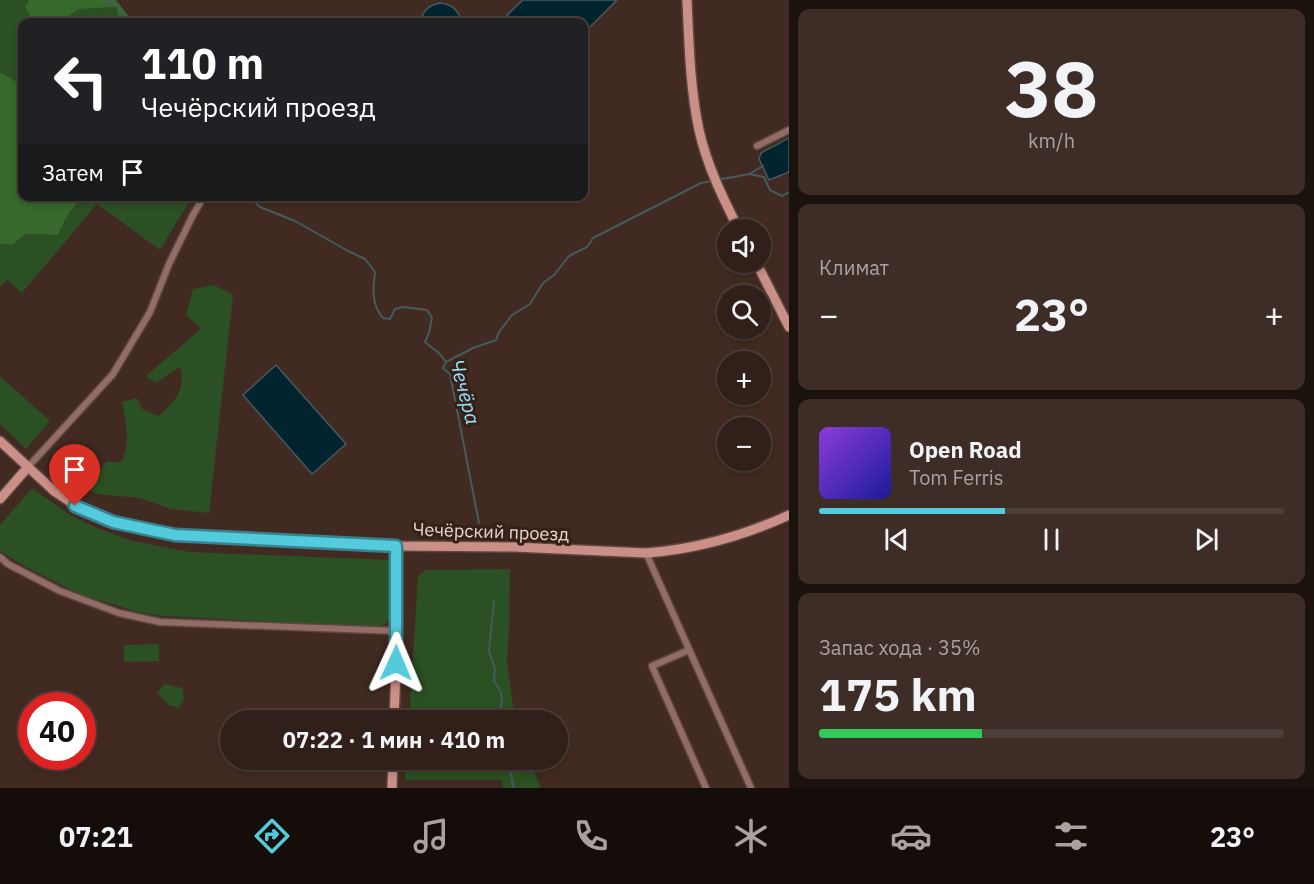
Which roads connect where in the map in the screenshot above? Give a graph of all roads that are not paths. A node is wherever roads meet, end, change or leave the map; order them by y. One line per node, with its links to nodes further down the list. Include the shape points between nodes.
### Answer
1 (687, 0): 5 (main road, via 699,131)
2 (789, 130): 3 (street)
3 (757, 146)
4 (201, 201): 9 (street, via 150,312 113,374)
5 (734, 219)
6 (762, 273): 7 (main road)
7 (789, 327)
8 (0, 441): 9 (main road, Чечёрский проезд)
9 (28, 467): 10 (main road); 12 (main road, Чечёрский проезд, via 75,506 137,528 193,537)
10 (0, 499)
11 (788, 518): 13 (main road, Чечёрский проезд, via 718,542)
12 (396, 546): 13 (main road, Чечёрский проезд); 15 (main road)
13 (646, 553): 16 (street)
14 (0, 557): 15 (street, via 60,591 119,613 160,622)
15 (397, 631): 17 (main road)
16 (689, 650): 20 (street, via 652,666); 21 (street)
17 (394, 710)
18 (393, 770): 19 (main road)
19 (392, 788)
20 (706, 788)
21 (751, 788)

